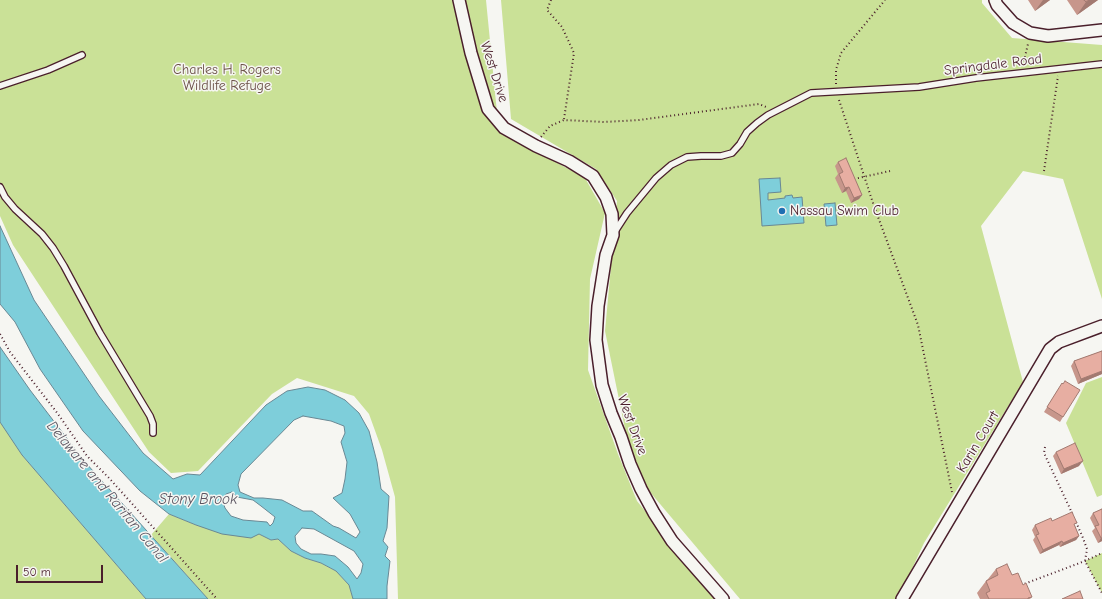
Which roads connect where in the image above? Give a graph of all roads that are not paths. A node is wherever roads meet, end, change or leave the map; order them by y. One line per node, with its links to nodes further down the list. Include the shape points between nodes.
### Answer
1 (460, 0): 9 (street, West Drive, via 471,53 488,109 504,128 593,176 606,196 612,214)
2 (995, 0): 3 (street, via 1013,23 1030,33 1048,36)
3 (1102, 30)
4 (82, 55): 6 (lane, via 48,70)
5 (1102, 64): 7 (lane, Springdale Road)
6 (0, 86)
7 (887, 89): 9 (lane, West Drive, via 811,93 763,119 747,132 732,153 721,156 687,157 671,165 656,178)
8 (0, 187): 11 (lane, via 15,209 53,248 150,416)
9 (613, 234): 13 (street, West Drive, via 606,255 598,306 596,340 602,384 630,464 654,514 672,541)
10 (1102, 326): 12 (street, Karin Court, via 1059,342 1050,349)
11 (153, 433)
12 (905, 597)
13 (723, 599)

